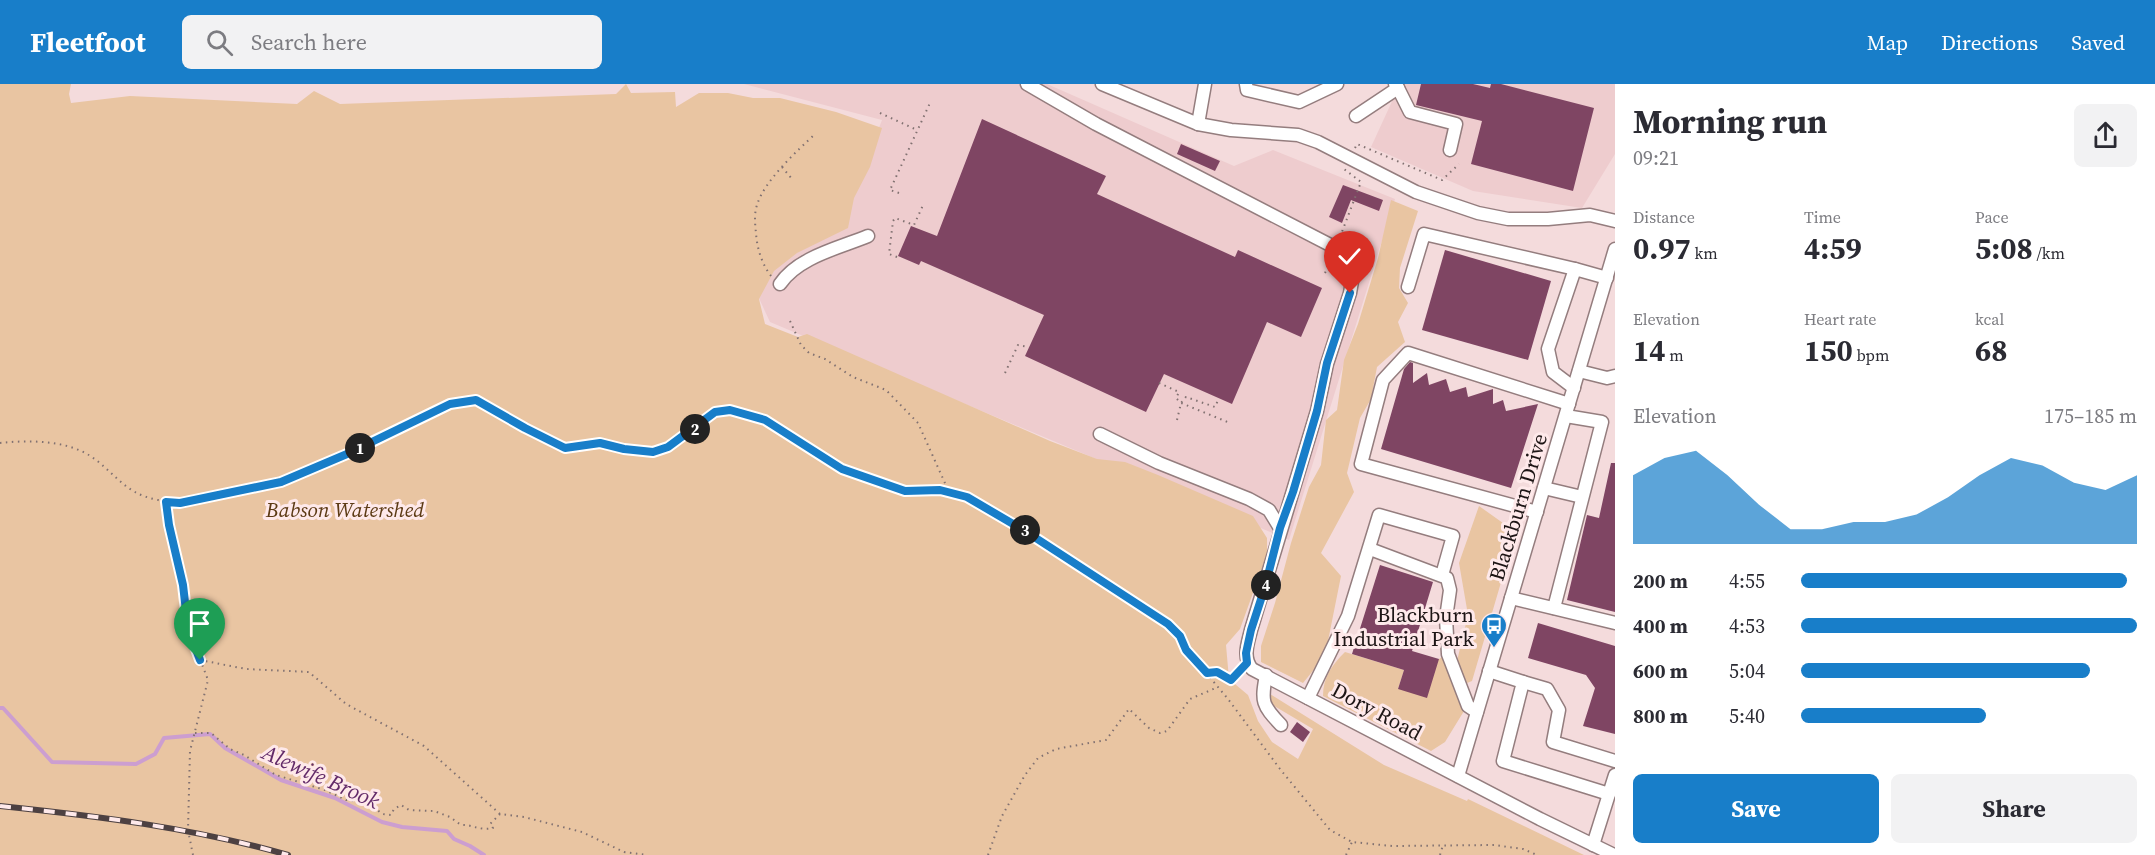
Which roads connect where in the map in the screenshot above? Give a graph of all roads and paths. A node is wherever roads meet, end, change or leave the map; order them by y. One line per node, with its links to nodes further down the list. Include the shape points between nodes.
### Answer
1 (1028, 84): 22 (street, via 1096,124)
2 (1102, 84): 10 (street)
3 (1205, 84): 10 (street)
4 (1246, 84): 5 (street, via 1247,90 1299,102)
5 (1337, 84)
6 (1397, 86): 9 (street); 13 (street, via 1410,112 1456,124)
7 (930, 103): 11 (path)
8 (880, 113): 11 (path)
9 (1356, 116)
10 (1198, 124): 14 (street, via 1298,135)
11 (917, 129): 18 (path, via 890,190)
12 (815, 134): 16 (path)
13 (1450, 150)
14 (1348, 158): 15 (path, via 1357,144 1442,180); 20 (street, via 1416,192 1478,213 1508,219 1590,215); 22 (path, via 1344,170 1361,182)
15 (1459, 164)
16 (782, 167): 17 (path); 28 (path, via 757,203 755,214 756,239 764,264)
17 (792, 179)
18 (899, 193)
19 (924, 203): 24 (path, via 914,225 895,218 893,221 890,254)
20 (1615, 221)
21 (868, 236): 28 (street, via 803,263)
22 (1336, 248): 26 (path); 49 (street, via 1355,264 1350,293)
23 (1614, 256): 27 (street, Blackburn Drive)
24 (897, 257)
25 (1575, 269): 27 (street); 29 (street, via 1424,234); 36 (street, via 1548,349 1553,372)
26 (1325, 273)
27 (1607, 278): 32 (street, Blackburn Drive)
28 (780, 284)
29 (1408, 287)
30 (790, 321): 45 (path, via 809,353 886,390 918,423)
31 (1029, 347): 33 (path, via 1018,345)
32 (1579, 371): 34 (street, via 1607,378); 36 (street, Blackburn Drive)
33 (1005, 374)
34 (1615, 376)
35 (1159, 383): 38 (path, via 1179,392 1176,398)
36 (1574, 388): 39 (street, Blackburn Drive)
37 (1219, 398): 38 (path, via 1215,407 1186,397)
38 (1181, 403): 40 (path); 41 (path)
39 (1568, 410): 44 (street, Blackburn Drive); 46 (street, via 1602,422); 48 (street, via 1408,352 1383,380 1361,464)
40 (1176, 420)
41 (1230, 423)
42 (1100, 434): 49 (street, via 1158,464 1250,499 1269,510)
43 (0, 443): 47 (path, via 35,441 64,445 87,454 135,493)
44 (1544, 488): 46 (street); 48 (street, Blackburn Drive)
45 (950, 492): 47 (path, via 905,491 842,469 765,420 730,410 715,412 668,447 653,452 600,443 565,448 476,400 450,404 281,482 180,503); 58 (path, via 967,497 1025,531 1168,624)
46 (1582, 497): 53 (street)
47 (166, 502): 55 (path, via 188,628)
48 (1537, 513): 52 (street, Blackburn Drive)
49 (1280, 528): 56 (street, via 1251,630)
50 (1370, 549): 51 (street); 51 (street, via 1379,515 1453,536); 62 (street, via 1348,616)
51 (1442, 575): 63 (street, via 1450,590 1446,618 1448,654 1468,706)
52 (1511, 598): 53 (street); 57 (street, Blackburn Drive)
53 (1554, 608): 54 (street)
54 (1615, 623)
55 (200, 660): 65 (path, via 208,680); 70 (path, via 246,669 309,672 346,704 424,746)
56 (1247, 663): 58 (path, via 1231,680 1217,672); 59 (street, Dory Road)
57 (1490, 671): 60 (street); 63 (street, Blackburn Drive)
58 (1207, 673): 61 (path)
59 (1266, 675): 62 (street, Dory Road); 64 (street, via 1262,698)
60 (1523, 682): 66 (street, via 1547,689 1559,710 1553,742); 69 (street, via 1503,760)
61 (1218, 687): 71 (path, via 1330,830); 76 (path, via 1190,699 1167,731 1160,733 1149,728 1129,709 1106,740 1056,749 1038,758 1002,816)
62 (1308, 698): 68 (street, Dory Road)
63 (1477, 712): 68 (street, Blackburn Drive)
64 (1281, 725)
65 (194, 734): 70 (path, via 211,733 230,749 276,775 346,800 368,802 382,814 391,815 401,805 409,810 434,811 476,830 493,828 490,824); 74 (path, via 188,830)
66 (1615, 761)
67 (1615, 775): 69 (street)
68 (1458, 776): 73 (street, Dory Road)
69 (1609, 794): 73 (street)
70 (500, 814): 75 (path, via 582,832 624,852)
71 (1352, 842): 72 (path); 77 (path)
72 (1443, 845): 78 (path); 79 (path, via 1494,845)
73 (1593, 845): 80 (street, Dory Road)
74 (193, 855)
75 (647, 855)
76 (988, 855)
77 (1346, 855)
78 (1440, 855)
79 (1537, 855)
80 (1614, 855)

